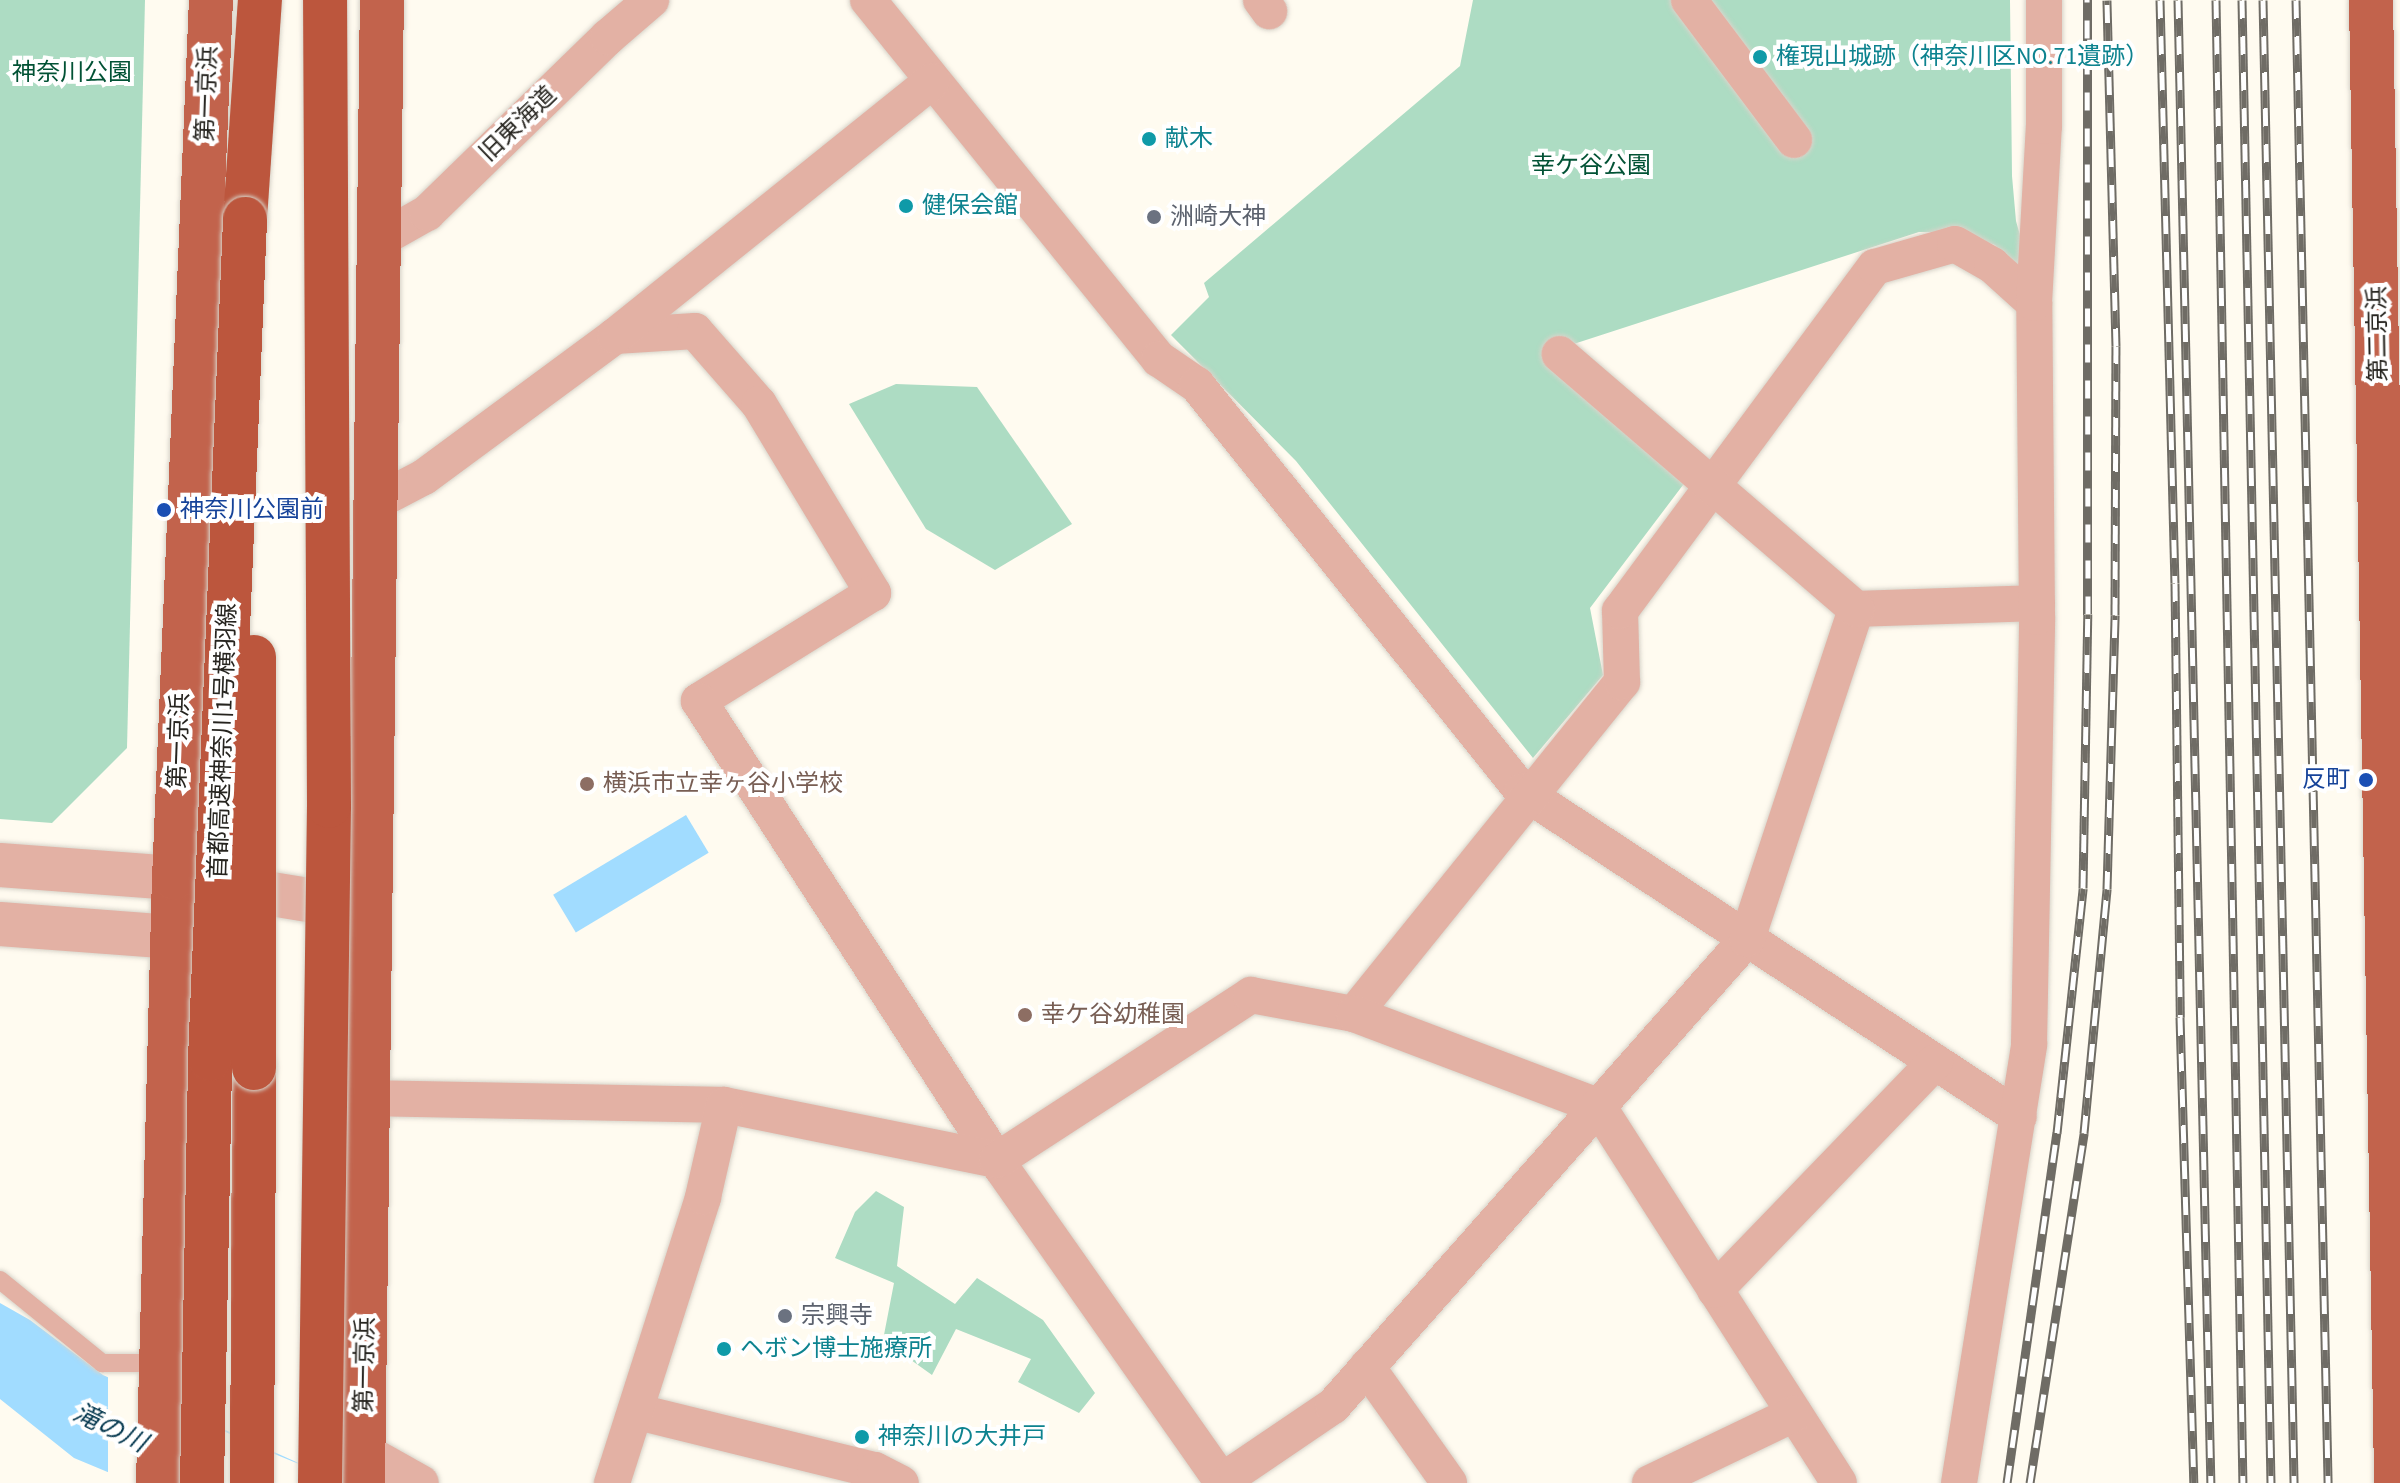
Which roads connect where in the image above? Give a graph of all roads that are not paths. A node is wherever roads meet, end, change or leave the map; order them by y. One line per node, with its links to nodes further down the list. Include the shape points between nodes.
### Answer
1 (211, 0): 23 (highway, 第一京浜)
2 (260, 0): 12 (highway, 首都高速神奈川1号横羽線)
3 (325, 0): 46 (highway, bridge, via 329,806)
4 (382, 0): 13 (highway, 第一京浜)
5 (651, 0): 13 (street, 旧東海道, via 427,213)
6 (868, 0): 10 (street)
7 (1689, 0): 11 (street)
8 (2044, 0): 14 (street, via 2044,126)
9 (2371, 0): 37 (highway, 第二京浜)
10 (932, 81): 15 (street); 21 (street, via 1159,359 1197,385)
11 (1794, 140)
12 (245, 219): 44 (highway, 首都高速神奈川1号横羽線, bridge, via 210,1059); 45 (highway, bridge, via 256,809)
13 (379, 240): 18 (highway, 第一京浜)
14 (2034, 303): 17 (street, via 1992,265 1955,244 1875,267); 19 (street)
15 (615, 336): 18 (street, via 435,469); 34 (street, via 695,331 759,404 873,593 699,701)
16 (1560, 354): 17 (street)
17 (1711, 488): 20 (street); 21 (street, via 1620,611 1622,682)
18 (374, 503): 24 (highway, 第一京浜)
19 (2037, 603): 20 (street); 33 (street, via 2029,1044)
20 (1856, 609): 27 (street)
21 (1529, 796): 27 (street); 28 (street)
22 (0, 865): 23 (street)
23 (174, 878): 24 (street); 26 (highway, 第一京浜)
24 (370, 910): 26 (street); 30 (highway, 第一京浜)
25 (0, 924): 26 (street)
26 (172, 937): 39 (highway, 第一京浜)
27 (1747, 939): 29 (street); 32 (street)
28 (1354, 1014): 32 (street); 34 (street, via 1251,995)
29 (1935, 1062): 33 (street); 36 (street)
30 (369, 1098): 31 (street); 42 (highway, 第一京浜)
31 (724, 1105): 34 (street); 40 (street, via 703,1197)
32 (1598, 1106): 36 (street); 38 (street)
33 (2019, 1117): 54 (street)
34 (997, 1160): 50 (street)
35 (0, 1280): 39 (lane, via 102,1363)
36 (1715, 1290): 41 (street)
37 (2396, 1304): 55 (highway, 第二京浜)
38 (1367, 1367): 50 (street, via 1333,1406); 51 (street)
39 (159, 1379): 43 (highway, 第一京浜)
40 (638, 1412): 48 (street); 49 (street, via 875,1470)
41 (1794, 1414): 52 (street); 53 (street)
42 (363, 1467): 47 (street)
43 (158, 1483)
44 (202, 1483)
45 (252, 1483)
46 (320, 1483)
47 (421, 1483)
48 (612, 1483)
49 (901, 1483)
50 (1225, 1483)
51 (1449, 1483)
52 (1650, 1483)
53 (1839, 1483)
54 (1959, 1483)
55 (2396, 1483)

